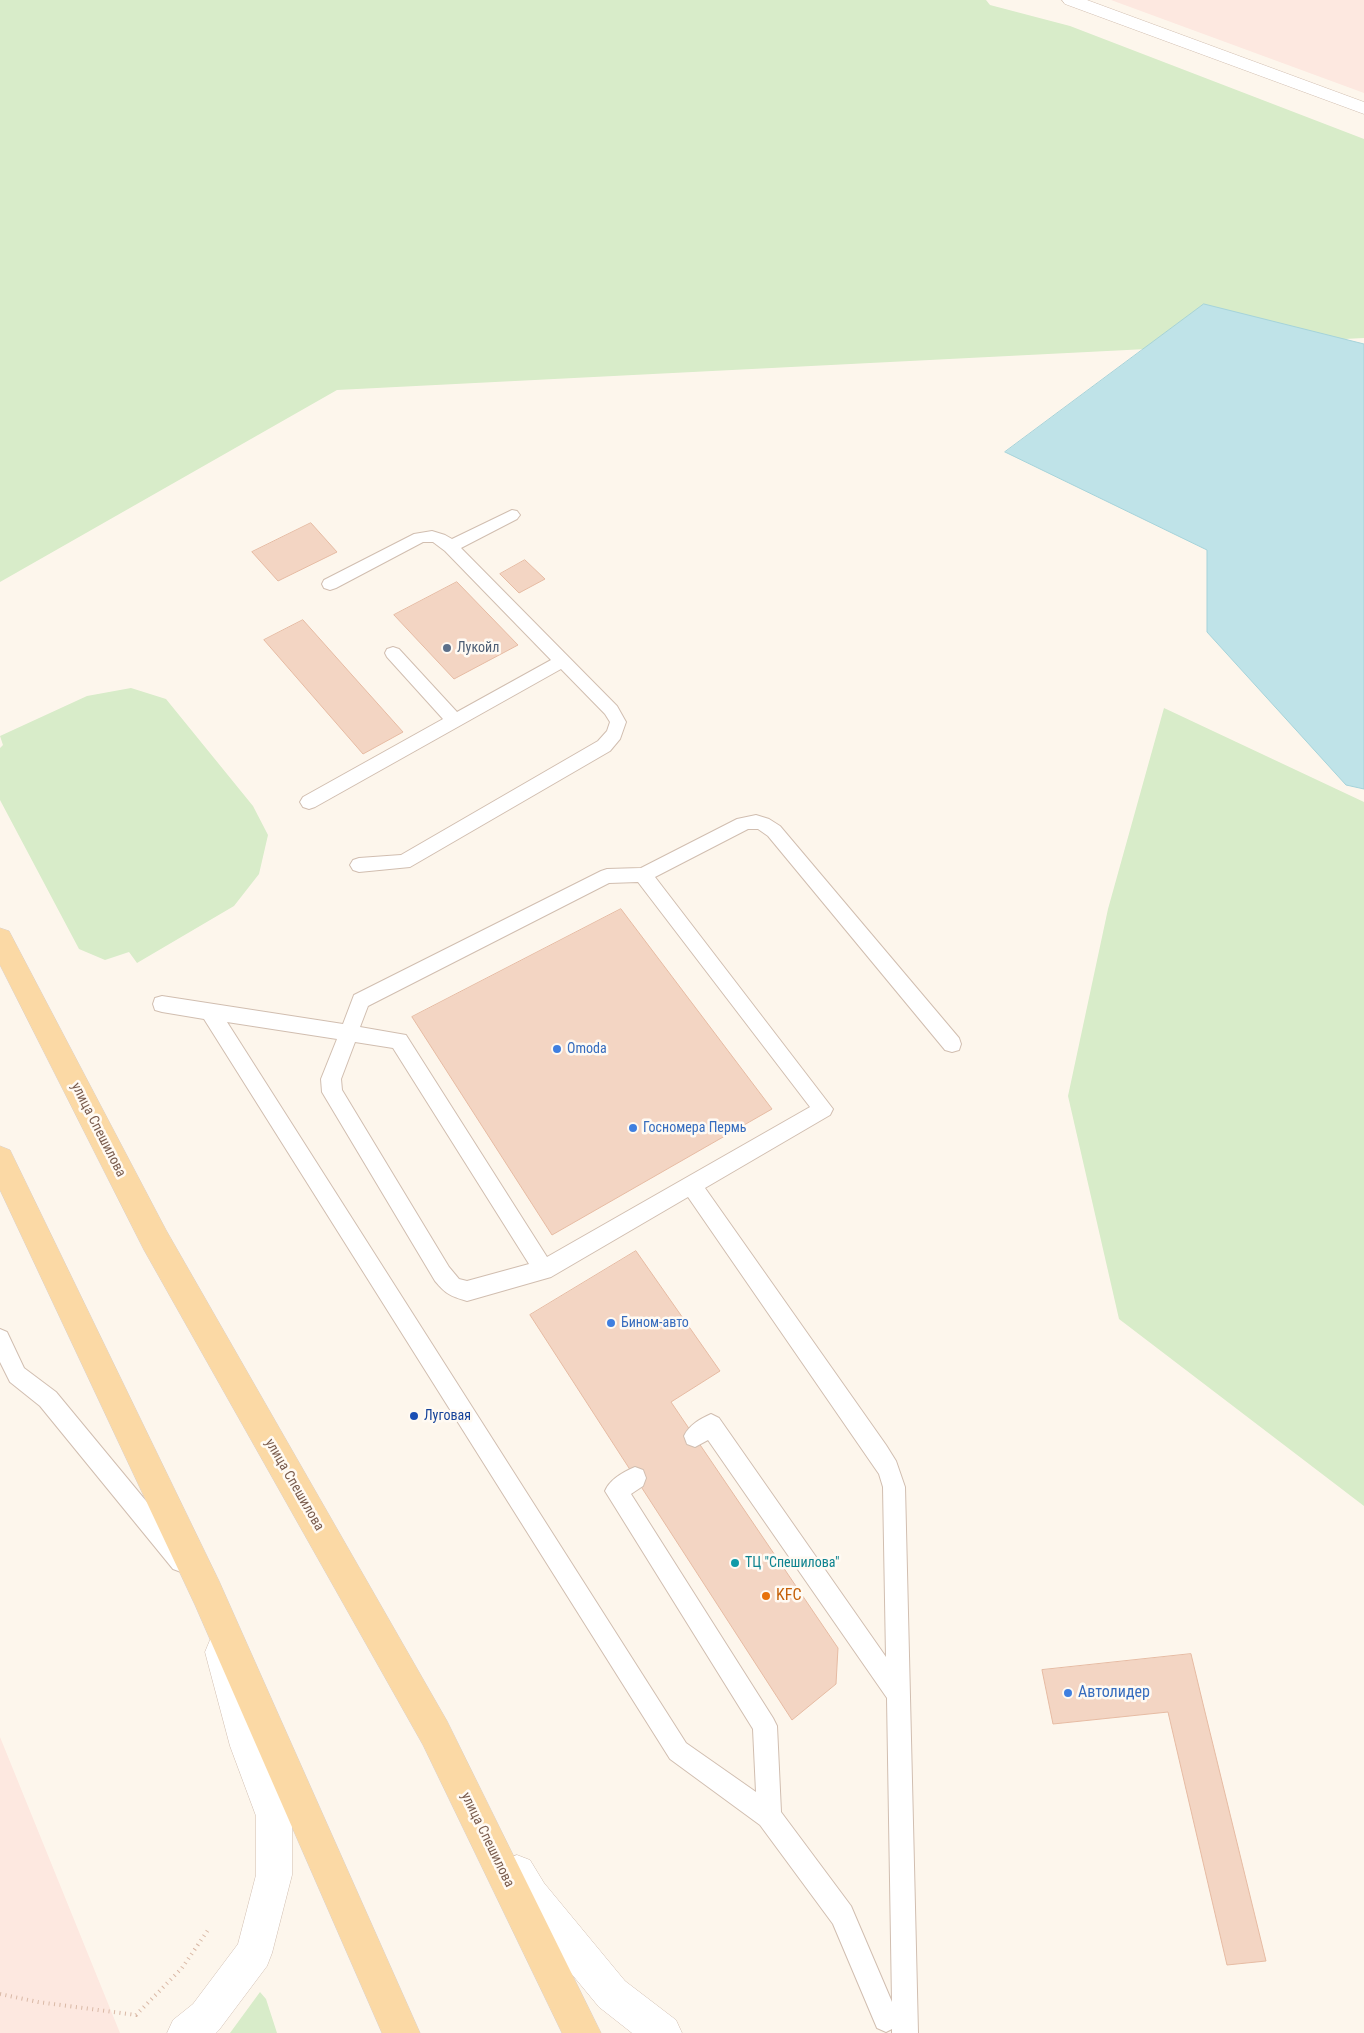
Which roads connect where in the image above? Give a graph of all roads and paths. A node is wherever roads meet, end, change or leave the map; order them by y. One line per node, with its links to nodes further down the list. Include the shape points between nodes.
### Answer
1 (1071, 0): 2 (street)
2 (1364, 108)
3 (512, 515): 4 (lane)
4 (450, 547): 5 (lane, via 436,536 428,535); 7 (lane)
5 (330, 584)
6 (393, 652): 8 (lane)
7 (562, 661): 8 (lane); 10 (lane, via 611,710 618,722 614,734 604,746 404,862)
8 (455, 720): 9 (lane)
9 (309, 802)
10 (360, 865)
11 (643, 874): 15 (lane, via 607,876 361,1001); 16 (lane, via 743,824 754,820 763,822 774,830); 18 (lane, via 823,1109)
12 (0, 939): 25 (main road, улица Спешилова, via 155,1240)
13 (162, 1004): 14 (lane)
14 (210, 1012): 15 (lane); 26 (lane, via 678,1751)
15 (348, 1033): 19 (lane, via 399,1041); 19 (lane, via 331,1079 332,1092 452,1287 467,1291)
16 (952, 1044)
17 (0, 1159): 23 (main road)
18 (691, 1186): 19 (lane); 24 (lane, via 888,1469 894,1487)
19 (544, 1270)
20 (0, 1339): 23 (lane, via 17,1376 48,1399)
21 (695, 1436): 24 (lane, via 711,1425)
22 (635, 1478): 26 (lane, via 616,1491 765,1726)
23 (207, 1593): 30 (street, via 246,1746 274,1816 274,1875 254,1953 206,2018); 31 (main road)
24 (899, 1696): 34 (lane)
25 (435, 1733): 32 (main road, улица Спешилова); 33 (street, via 531,1896 612,1994)
26 (769, 1816): 29 (lane, via 842,1916)
27 (208, 1930): 28 (path, via 182,1968 136,2015)
28 (0, 1994)
29 (886, 2019)
30 (186, 2033)
31 (401, 2033)
32 (582, 2033)
33 (663, 2033)
34 (904, 2033)

